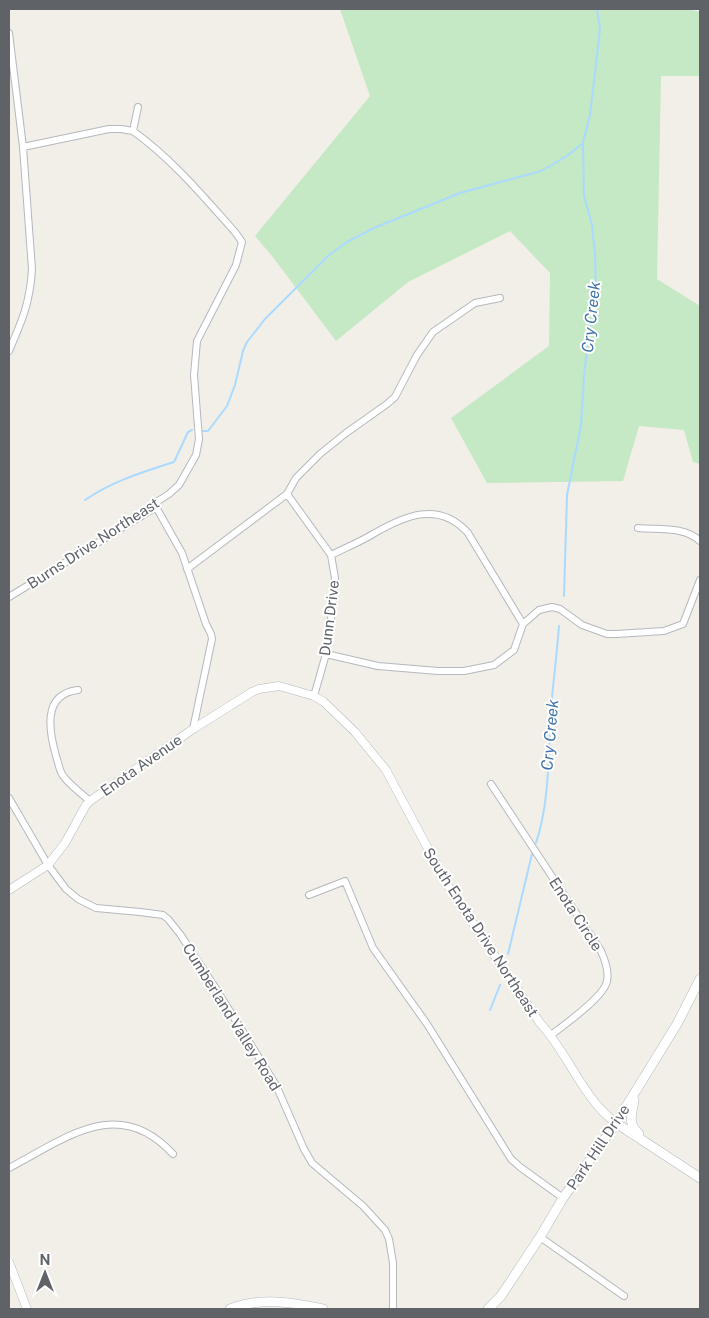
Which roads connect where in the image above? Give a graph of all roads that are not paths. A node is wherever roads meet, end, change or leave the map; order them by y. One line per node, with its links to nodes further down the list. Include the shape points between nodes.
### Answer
1 (9, 33): 4 (street)
2 (138, 107): 3 (street)
3 (133, 131): 4 (street, via 109,129); 8 (street, Burns Drive Northeast, via 176,167 242,242 236,265 197,342 194,375 199,439 196,455 179,484)
4 (23, 146): 6 (street, via 31,288)
5 (500, 298): 7 (street, via 475,303 433,332 395,397 320,454 296,478)
6 (10, 346)
7 (286, 494): 11 (street, Dunn Drive); 12 (street)
8 (156, 506): 12 (street, Enota Avenue, via 182,553); 14 (street, Burns Drive Northeast)
9 (638, 528): 10 (street, via 684,531)
10 (700, 540)
11 (331, 555): 15 (street, via 410,515 443,516 468,533); 16 (street, Dunn Drive, via 335,578)
12 (187, 569): 19 (street, Enota Avenue, via 212,639)
13 (700, 580): 15 (street, via 683,624 664,631 607,634 582,625 552,607 539,610)
14 (9, 597)
15 (523, 624): 16 (street, via 514,650 494,665 464,671 378,666)
16 (326, 654): 18 (street, Dunn Drive)
17 (78, 690): 22 (street, via 69,691 53,705 50,718 61,774)
18 (314, 696): 19 (street, South Enota Drive Northeast, via 279,686 259,689); 27 (street, South Enota Drive Northeast, via 355,732 386,770 448,886)
19 (194, 729): 22 (street, Enota Avenue)
20 (491, 784): 27 (street, Enota Circle, via 602,951 605,961 607,981 604,988 583,1011)
21 (9, 798): 23 (street, Cumberland Valley Road)
22 (90, 801): 23 (street, Enota Avenue, via 65,844)
23 (48, 865): 24 (street, Enota Avenue); 41 (street, Cumberland Valley Road, via 66,888 88,906 163,915 180,934 276,1086 312,1163 363,1206 384,1230 393,1263)
24 (9, 890)
25 (309, 895): 34 (street, via 345,881 373,948 427,1024 511,1159)
26 (700, 978): 28 (main road, Park Hill Drive, via 677,1024)
27 (551, 1035): 29 (street, South Enota Drive Northeast, via 600,1110)
28 (635, 1093): 29 (main road, Park Hill Drive); 30 (main road, via 630,1118 635,1131)
29 (616, 1123): 30 (main road, South Enota Drive Northeast); 34 (main road, Park Hill Drive)
30 (646, 1142): 33 (main road, South Enota Drive Northeast)
31 (173, 1154): 32 (street, via 147,1132 133,1126 108,1123 82,1130)
32 (9, 1168)
33 (700, 1178)
34 (563, 1198): 35 (main road, Park Hill Drive)
35 (540, 1237): 37 (street); 42 (main road, Park Hill Drive, via 501,1296)
36 (9, 1262): 38 (street)
37 (624, 1296)
38 (27, 1309)
39 (230, 1309): 40 (main road, via 259,1301)
40 (322, 1309)
41 (393, 1309)
42 (488, 1309)

